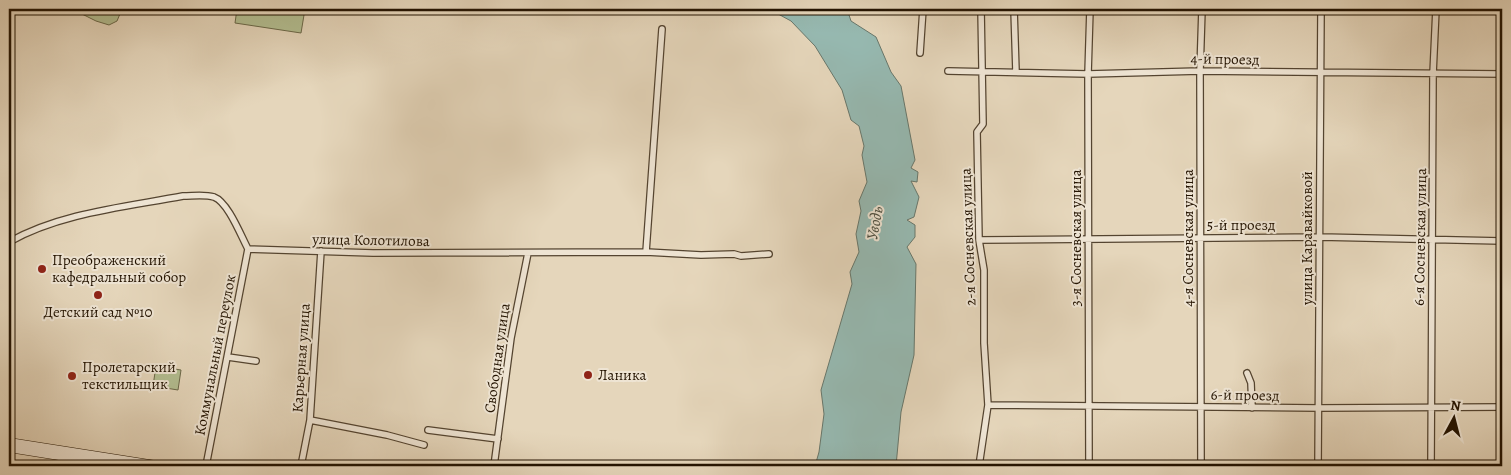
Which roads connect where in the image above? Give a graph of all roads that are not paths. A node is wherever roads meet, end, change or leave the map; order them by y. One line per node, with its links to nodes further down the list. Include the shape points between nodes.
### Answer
1 (923, 9): 9 (street)
2 (982, 9): 11 (street, 2-я Сосневская улица)
3 (1014, 9): 13 (street)
4 (1090, 9): 15 (street, 3-я Сосневская улица)
5 (1202, 9): 12 (street, 4-я Сосневская улица)
6 (1321, 9): 14 (street, улица Каравайковой)
7 (1436, 9): 16 (street, 6-я Сосневская улица)
8 (662, 28): 27 (street)
9 (920, 53)
10 (948, 71): 11 (street, 4-й проезд)
11 (982, 71): 13 (street, 4-й проезд); 21 (street, 2-я Сосневская улица, via 983,124 977,132)
12 (1200, 71): 14 (street, 4-й проезд); 15 (street, 4-й проезд); 19 (street, 4-я Сосневская улица)
13 (1016, 72): 15 (street, 4-й проезд)
14 (1319, 73): 16 (street, 4-й проезд); 18 (street, улица Каравайковой)
15 (1088, 74): 20 (street, 3-я Сосневская улица)
16 (1434, 74): 17 (street, 4-й проезд); 22 (street, 6-я Сосневская улица)
17 (1502, 74)
18 (1320, 237): 19 (street, 5-й проезд); 22 (street, 5-й проезд); 38 (street, улица Каравайковой)
19 (1201, 238): 20 (street, 5-й проезд); 35 (street, 4-я Сосневская улица)
20 (1088, 239): 21 (street, 5-й проезд); 34 (street, 3-я Сосневская улица)
21 (979, 240): 33 (street, 2-я Сосневская улица, via 984,270)
22 (1432, 240): 23 (street, 5-й проезд); 39 (street, 6-я Сосневская улица)
23 (1502, 241)
24 (9, 242): 25 (street, via 63,219 202,195 216,198 225,207)
25 (248, 249): 26 (street, улица Колотилова); 30 (street, Коммунальный переулок)
26 (320, 251): 28 (street, улица Колотилова); 40 (street, Карьерная улица)
27 (646, 252): 28 (street, улица Колотилова); 29 (street, улица Колотилова)
28 (528, 254): 42 (street, Свободная улица, via 511,338)
29 (769, 254)
30 (228, 356): 31 (street); 48 (street, Коммунальный переулок)
31 (256, 361)
32 (1247, 373): 37 (street, via 1251,383)
33 (988, 405): 34 (street, 6-й проезд); 51 (street, 2-я Сосневская улица)
34 (1089, 407): 35 (street, 6-й проезд); 52 (street, 3-я Сосневская улица)
35 (1202, 407): 37 (street, 6-й проезд); 53 (street, 4-я Сосневская улица)
36 (1502, 407): 39 (street, 6-й проезд)
37 (1252, 408): 38 (street, 6-й проезд)
38 (1320, 408): 39 (street, 6-й проезд); 54 (street, улица Каравайковой)
39 (1430, 408): 55 (street, 6-я Сосневская улица)
40 (310, 420): 44 (street); 49 (street, Карьерная улица)
41 (428, 430): 42 (street)
42 (498, 439): 50 (street, Свободная улица)
43 (9, 442): 47 (main road)
44 (424, 445)
45 (9, 448): 46 (main road)
46 (122, 466)
47 (162, 466)
48 (206, 466)
49 (301, 466)
50 (494, 466)
51 (979, 466)
52 (1089, 466)
53 (1201, 466)
54 (1318, 466)
55 (1431, 466)

